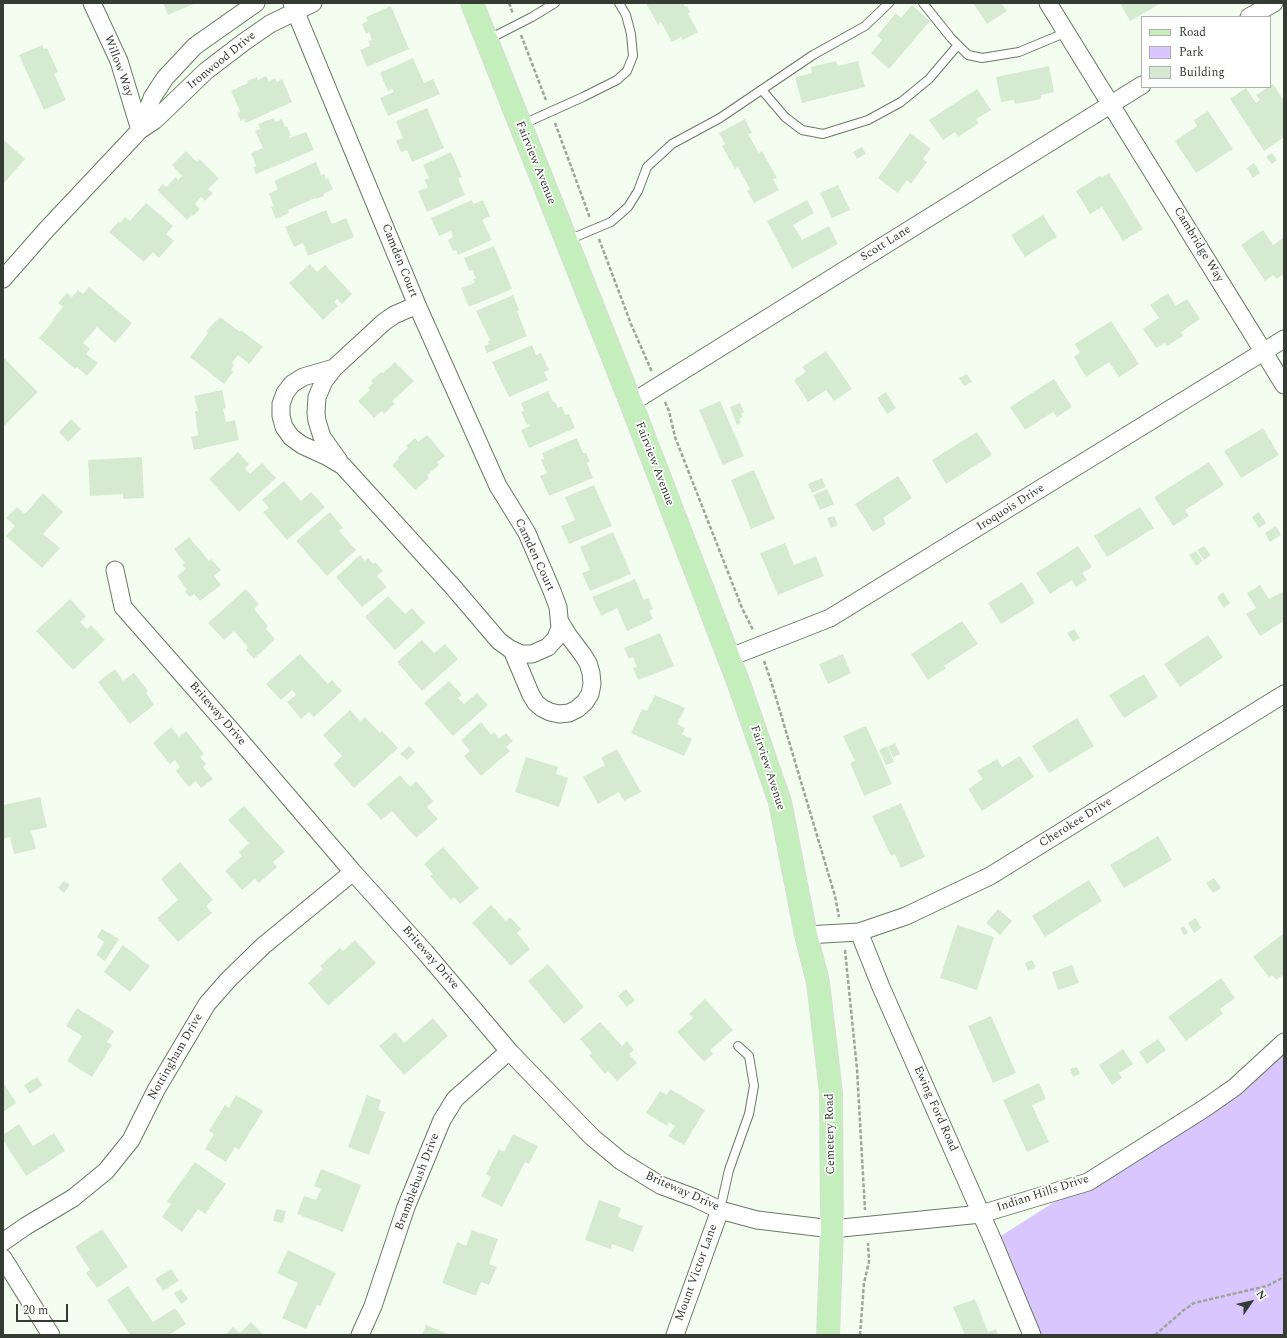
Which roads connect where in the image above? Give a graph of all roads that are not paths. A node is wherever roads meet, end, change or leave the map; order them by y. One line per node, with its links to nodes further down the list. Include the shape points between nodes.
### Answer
1 (92, 3): 20 (street, Willow Way, via 118,61)
2 (256, 3): 20 (street, Ironwood Drive, via 195,46 165,78 152,98)
3 (313, 3): 11 (street, Ironwood Drive)
4 (472, 3): 14 (main road, Fairview Avenue)
5 (555, 3): 14 (lane)
6 (619, 3): 19 (lane, via 626,15 631,34 633,56 627,71 616,80 583,97)
7 (889, 3): 17 (lane, via 865,26 813,55)
8 (923, 3): 15 (lane)
9 (1048, 3): 13 (street, Cambridge Way)
10 (1274, 3): 12 (street)
11 (294, 7): 20 (street, Ironwood Drive, via 223,57 155,120); 23 (street, Camden Court)
12 (1251, 16)
13 (1067, 32): 15 (lane, via 1019,52 982,58 968,55); 18 (street, Cambridge Way)
14 (486, 40): 19 (main road, Fairview Avenue)
15 (958, 45): 17 (lane, via 929,79 901,102 868,120 823,134 802,130 785,117)
16 (1141, 86): 18 (street, Scott Lane)
17 (762, 90): 21 (lane, via 720,118 672,144 647,167 632,202 611,222)
18 (1112, 104): 25 (street, Cambridge Way); 28 (street, Scott Lane)
19 (520, 126): 21 (main road, Fairview Avenue)
20 (140, 130): 22 (street, Ironwood Drive)
21 (566, 241): 28 (main road, Fairview Avenue)
22 (3, 279)
23 (417, 305): 26 (street, via 394,315); 31 (street, Camden Court, via 498,486 527,532 558,606)
24 (1284, 339): 25 (street, Iroquois Drive)
25 (1263, 352): 27 (street, Cambridge Way); 33 (street, Iroquois Drive, via 830,618)
26 (334, 368): 29 (street, via 320,389 316,413 322,437); 29 (street, Camden Court, via 303,377 292,384 283,398 281,416 284,427 296,441)
27 (1284, 385)
28 (631, 403): 33 (main road, Fairview Avenue)
29 (343, 466): 32 (street, Camden Court, via 499,641)
30 (115, 570): 35 (street, Briteway Drive, via 123,607)
31 (560, 622): 32 (street, Camden Court, via 556,638 543,650 527,654); 32 (street, via 583,654 592,673 590,694 585,702 569,713 550,712 536,703)
32 (512, 650)
33 (728, 658): 37 (main road, Fairview Avenue, via 780,802)
34 (1284, 694): 36 (street, Cherokee Drive, via 990,876 906,916)
35 (353, 872): 40 (street, Briteway Drive, via 426,952); 44 (street, Nottingham Drive, via 263,946 207,1004 156,1090 131,1140 106,1171 73,1198)
36 (859, 932): 37 (street); 42 (street, Ewing Ford Road)
37 (806, 935): 43 (main road, Cemetery Road, via 818,982 831,1093)
38 (1284, 1042): 42 (street, Indian Hills Drive, via 1235,1087 1088,1182)
39 (738, 1046): 41 (lane, via 749,1056 754,1086 749,1114 729,1170)
40 (509, 1051): 41 (street, Briteway Drive, via 592,1137 616,1158 660,1185); 47 (street, Bramblebush Drive, via 455,1099 442,1120 406,1207 373,1306)
41 (720, 1210): 43 (street, Briteway Drive, via 757,1220); 48 (street, Mount Victor Lane)
42 (981, 1214): 43 (street, Indian Hills Drive); 50 (street, Ewing Ford Road)
43 (832, 1229): 49 (main road, Cemetery Road)
44 (3, 1242)
45 (3, 1258): 46 (street)
46 (51, 1335)
47 (360, 1335)
48 (675, 1335)
49 (828, 1335)
50 (1032, 1335)

